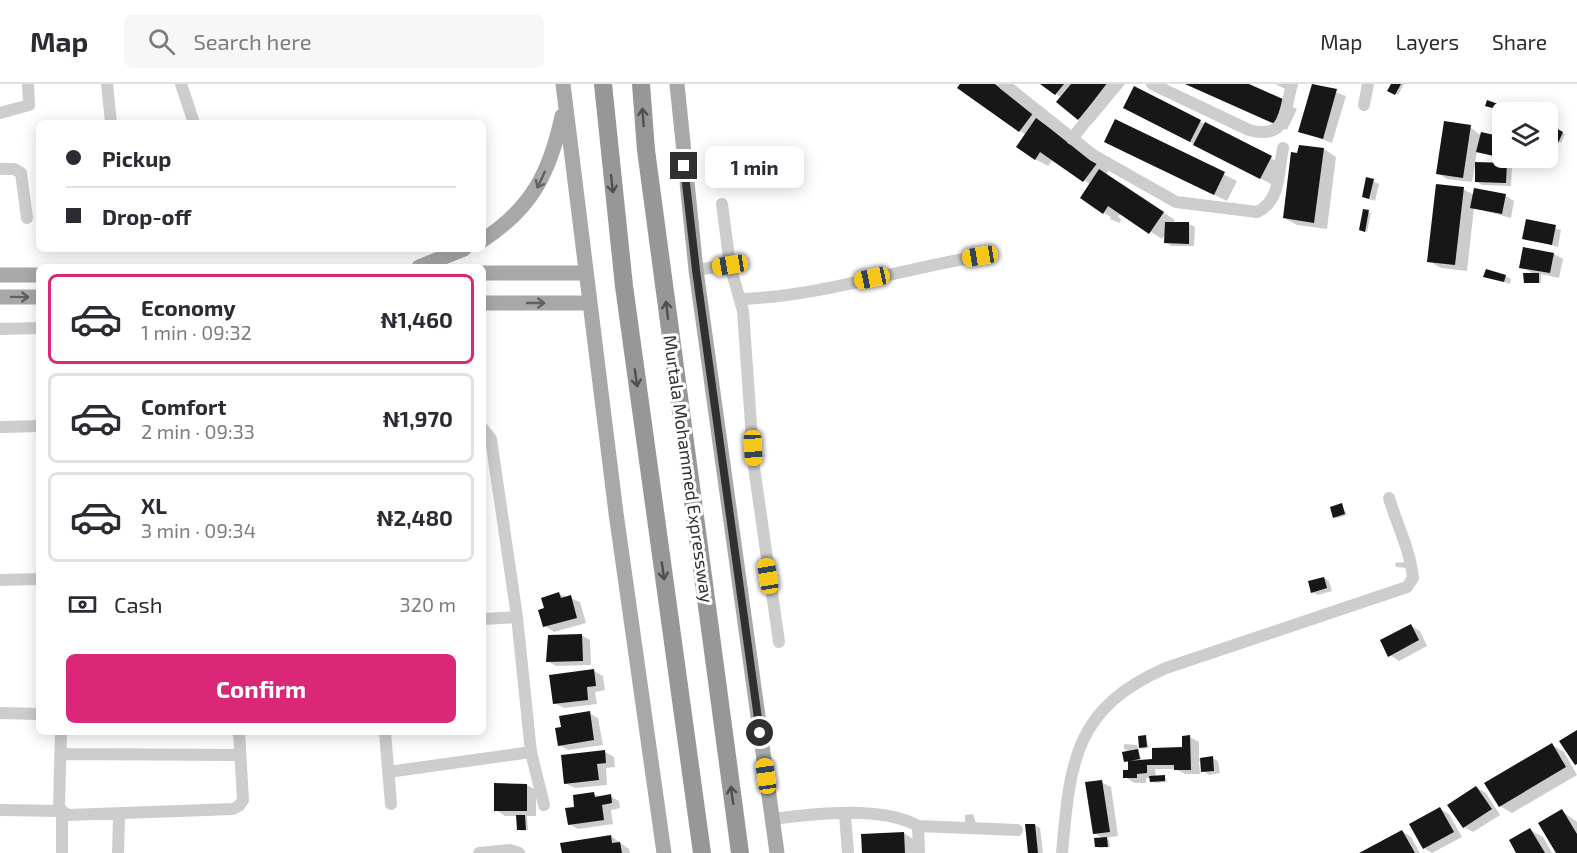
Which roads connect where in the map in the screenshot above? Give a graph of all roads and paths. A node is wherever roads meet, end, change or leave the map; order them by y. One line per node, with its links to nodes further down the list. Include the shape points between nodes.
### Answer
1 (28, 84): 15 (street, via 29,105)
2 (106, 84): 16 (street)
3 (181, 84): 17 (street)
4 (563, 84): 13 (main road)
5 (603, 84): 72 (highway, one-way to 72, via 624,286)
6 (641, 84): 73 (highway, Murtala Mohammed Expressway, one-way to 6, via 646,150)
7 (677, 84): 28 (main road)
8 (1004, 84): 18 (street)
9 (1114, 84): 18 (street)
10 (1152, 84): 11 (street, via 1265,134 1276,130 1282,122)
11 (1292, 84)
12 (1368, 84): 14 (street)
13 (564, 104): 23 (main road, one-way to 23, via 555,146 535,192 508,222); 30 (main road)
14 (1364, 105)
15 (0, 113)
16 (111, 120)
17 (193, 120)
18 (1072, 138): 19 (street, via 1103,161 1176,202 1257,212 1269,207 1274,197)
19 (1282, 148)
20 (0, 169): 22 (street, via 21,173)
21 (722, 204): 27 (street)
22 (27, 218)
23 (486, 238)
24 (456, 252): 26 (main road)
25 (980, 256): 35 (street, via 776,298)
26 (426, 264)
27 (730, 265): 28 (street); 35 (street)
28 (696, 270): 64 (main road)
29 (486, 273): 30 (main road)
30 (584, 273): 37 (main road)
31 (0, 275): 32 (main road)
32 (36, 275)
33 (0, 297): 34 (main road, one-way to 34)
34 (36, 297)
35 (741, 299): 48 (street, via 754,467)
36 (486, 303): 37 (main road, one-way to 37)
37 (588, 303): 71 (main road)
38 (36, 328): 39 (street)
39 (0, 329)
40 (36, 426): 41 (street)
41 (2, 427)
42 (486, 433): 46 (street, via 491,439)
43 (1389, 498): 77 (street, via 1412,564 1413,578 1407,587 1166,668 1114,696 1086,730 1066,801)
44 (36, 579): 45 (street)
45 (0, 580)
46 (517, 617): 47 (street); 54 (street)
47 (486, 619)
48 (778, 642)
49 (0, 713): 50 (street)
50 (36, 714)
51 (61, 735): 55 (street)
52 (239, 735): 56 (street)
53 (385, 735): 57 (street)
54 (531, 752): 57 (street); 59 (street)
55 (60, 754): 56 (street); 61 (street)
56 (240, 754): 62 (street, via 243,800 239,806)
57 (388, 772): 58 (street)
58 (391, 804)
59 (544, 805)
60 (0, 810): 61 (street)
61 (62, 811): 62 (street, via 68,815); 67 (street)
62 (119, 815): 68 (street)
63 (845, 815): 64 (street); 65 (street, via 892,816); 75 (street)
64 (772, 819): 74 (main road)
65 (918, 826): 66 (street); 76 (street)
66 (1017, 830)
67 (62, 853)
68 (118, 853)
69 (478, 853): 70 (street)
70 (519, 853)
71 (664, 853)
72 (702, 853)
73 (740, 853)
74 (777, 853)
75 (848, 853)
76 (919, 853)
77 (1062, 853)

